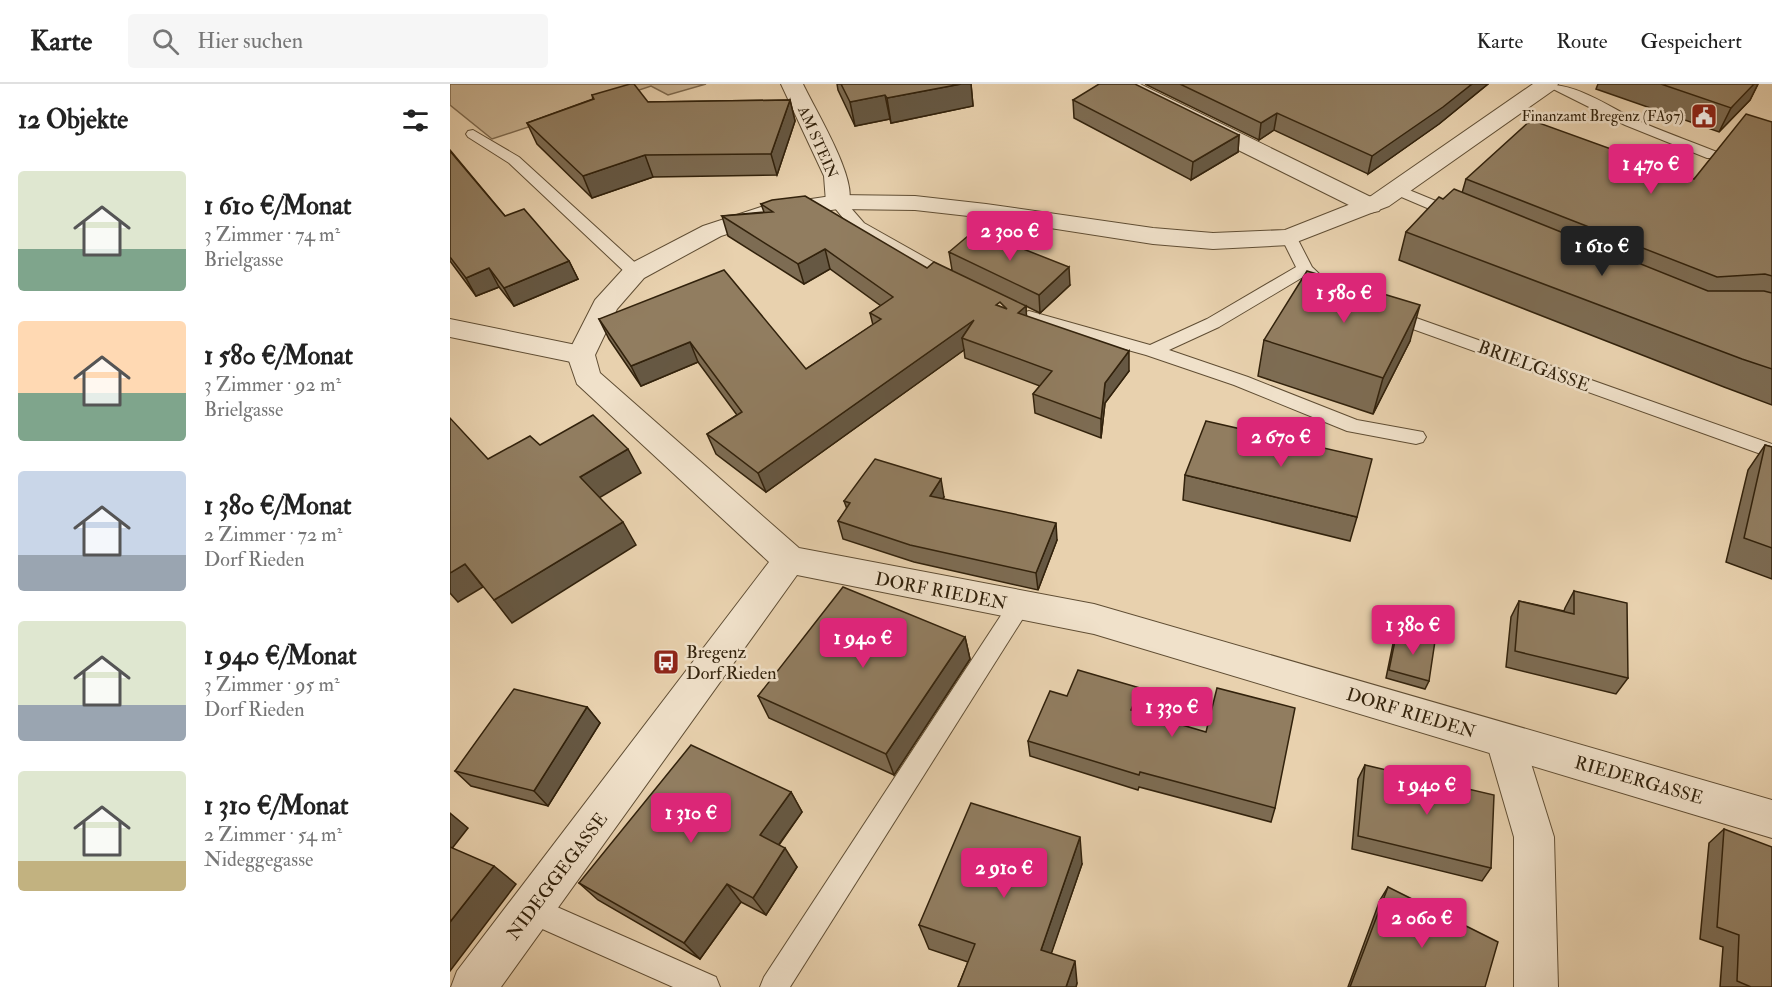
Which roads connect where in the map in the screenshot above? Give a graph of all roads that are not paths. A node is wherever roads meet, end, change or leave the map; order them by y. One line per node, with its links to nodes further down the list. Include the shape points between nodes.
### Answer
1 (792, 84): 7 (street, AM STEIN, via 836,176)
2 (1123, 84): 8 (street)
3 (1549, 84): 5 (lane); 6 (street)
4 (473, 134): 12 (lane, via 514,160)
5 (1712, 155)
6 (1397, 190): 8 (street); 9 (lane)
7 (838, 202): 10 (street, via 915,203 1193,240); 12 (street, via 772,211 712,231); 13 (lane, via 858,226)
8 (1370, 206): 10 (street)
9 (1472, 221)
10 (1289, 237): 11 (lane)
11 (1305, 268): 14 (lane, via 1330,294); 18 (lane, via 1213,323)
12 (635, 273): 19 (street, via 604,306)
13 (966, 286)
14 (1341, 298)
15 (1015, 310): 18 (lane, via 1035,320)
16 (1375, 310): 21 (lane, BRIELGASSE)
17 (450, 328): 19 (street)
18 (1152, 351): 20 (lane, via 1354,426)
19 (581, 355): 22 (street, via 587,377)
20 (1416, 437)
21 (1772, 451)
22 (789, 560): 23 (street, DORF RIEDEN); 26 (street, NIDEGGEGASSE)
23 (1019, 606): 24 (street, DORF RIEDEN, via 1094,619); 29 (lane)
24 (1505, 741): 25 (street, RIEDERGASSE); 30 (street, via 1534,837)
25 (1772, 819)
26 (532, 910): 27 (street, NIDEGGEGASSE); 28 (lane)
27 (473, 987)
28 (706, 987)
29 (774, 987)
30 (1536, 987)

